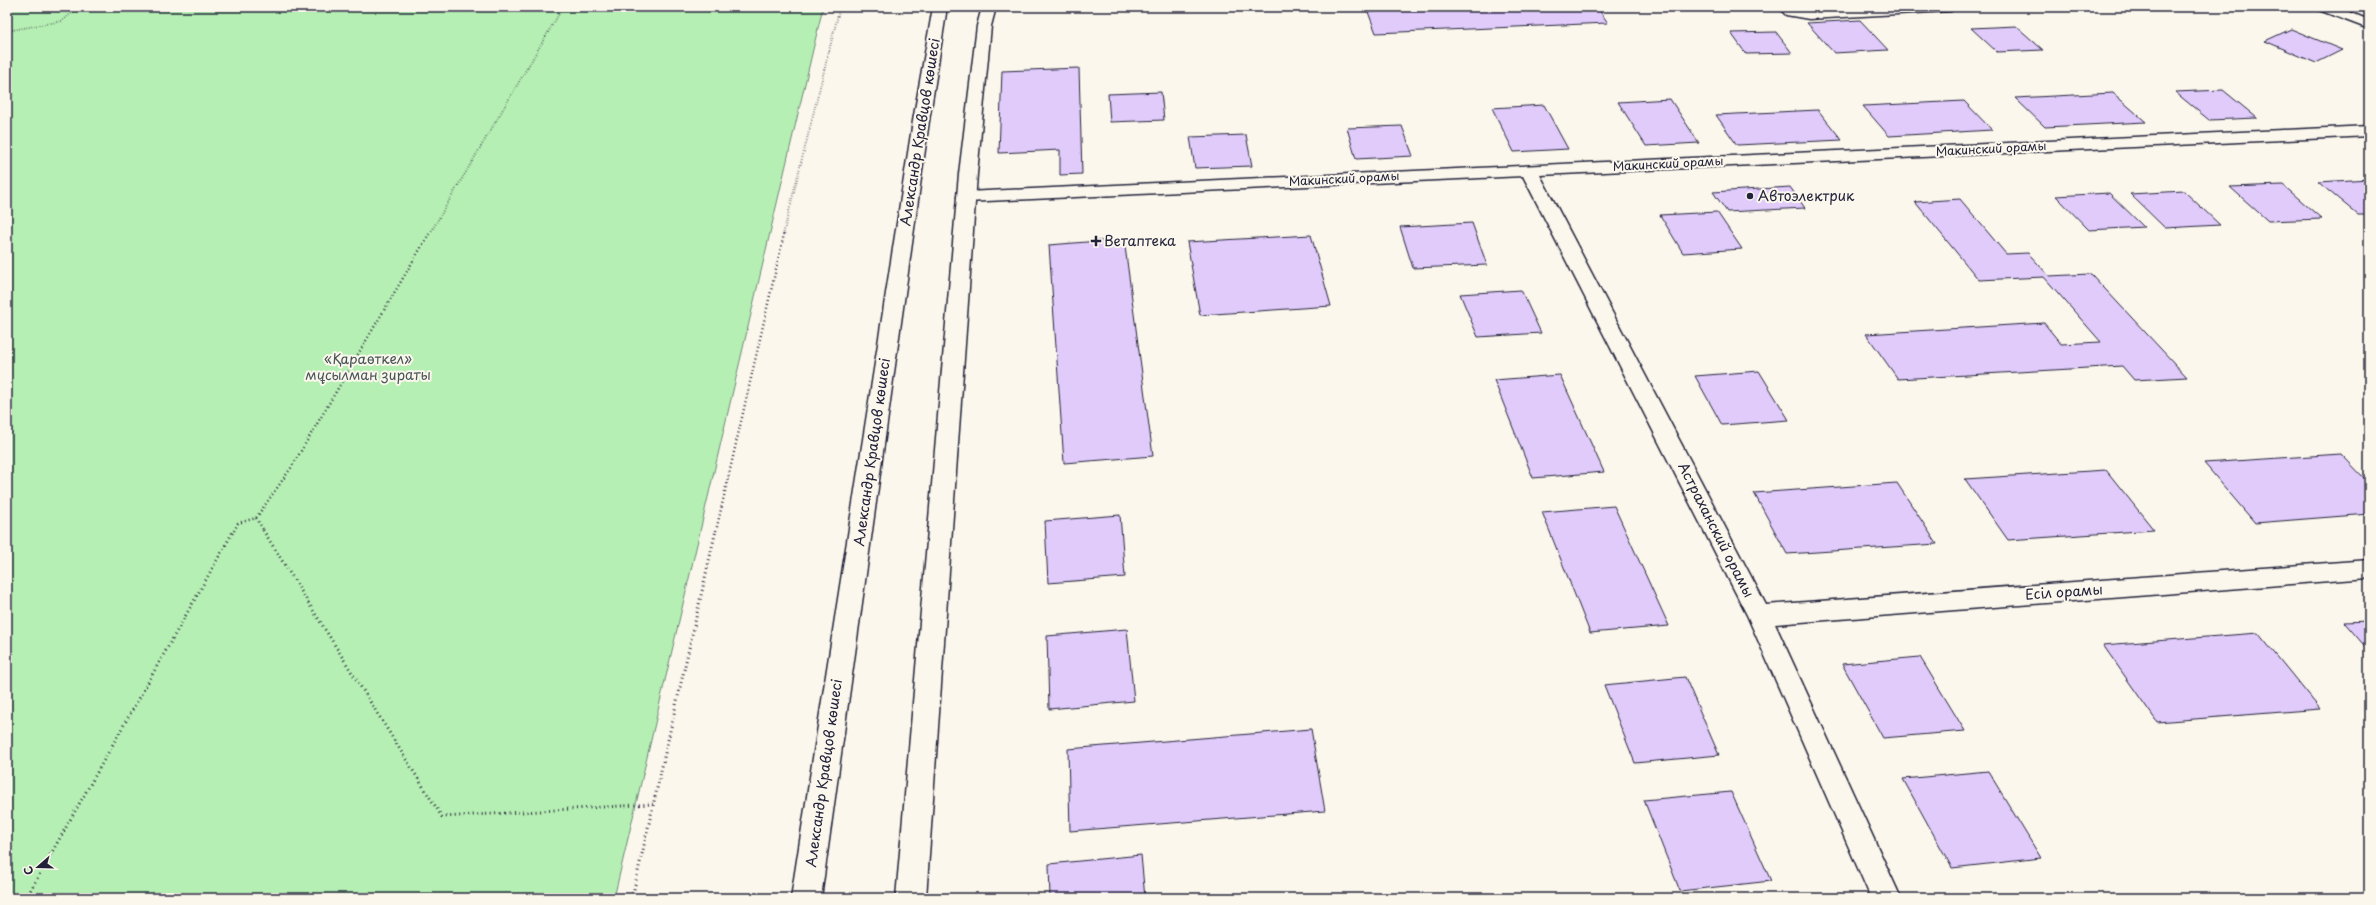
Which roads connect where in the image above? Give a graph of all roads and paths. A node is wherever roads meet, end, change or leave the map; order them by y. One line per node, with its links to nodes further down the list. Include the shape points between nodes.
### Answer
1 (79, 7): 10 (path, via 62,21)
2 (563, 7): 14 (path, via 291,468)
3 (840, 7): 17 (path, via 797,175)
4 (940, 7): 20 (street, Александр Кравцов көшесі, via 919,128)
5 (989, 7): 13 (street, via 984,26)
6 (1784, 7): 7 (street, via 1791,12 1809,15)
7 (1951, 7)
8 (2324, 7): 9 (street)
9 (2369, 25)
10 (7, 31)
11 (2369, 131): 12 (street, Макинский орамы)
12 (1529, 171): 13 (street, Макинский орамы); 16 (street, Астраханский орамы)
13 (966, 197): 21 (street)
14 (256, 518): 17 (path, via 442,817); 18 (path, via 238,522)
15 (2369, 569): 16 (street, Есіл орамы)
16 (1759, 615): 22 (street, Астраханский орамы)
17 (654, 804): 19 (path)
18 (26, 898)
19 (632, 898)
20 (806, 898)
21 (911, 898)
22 (1886, 898)

